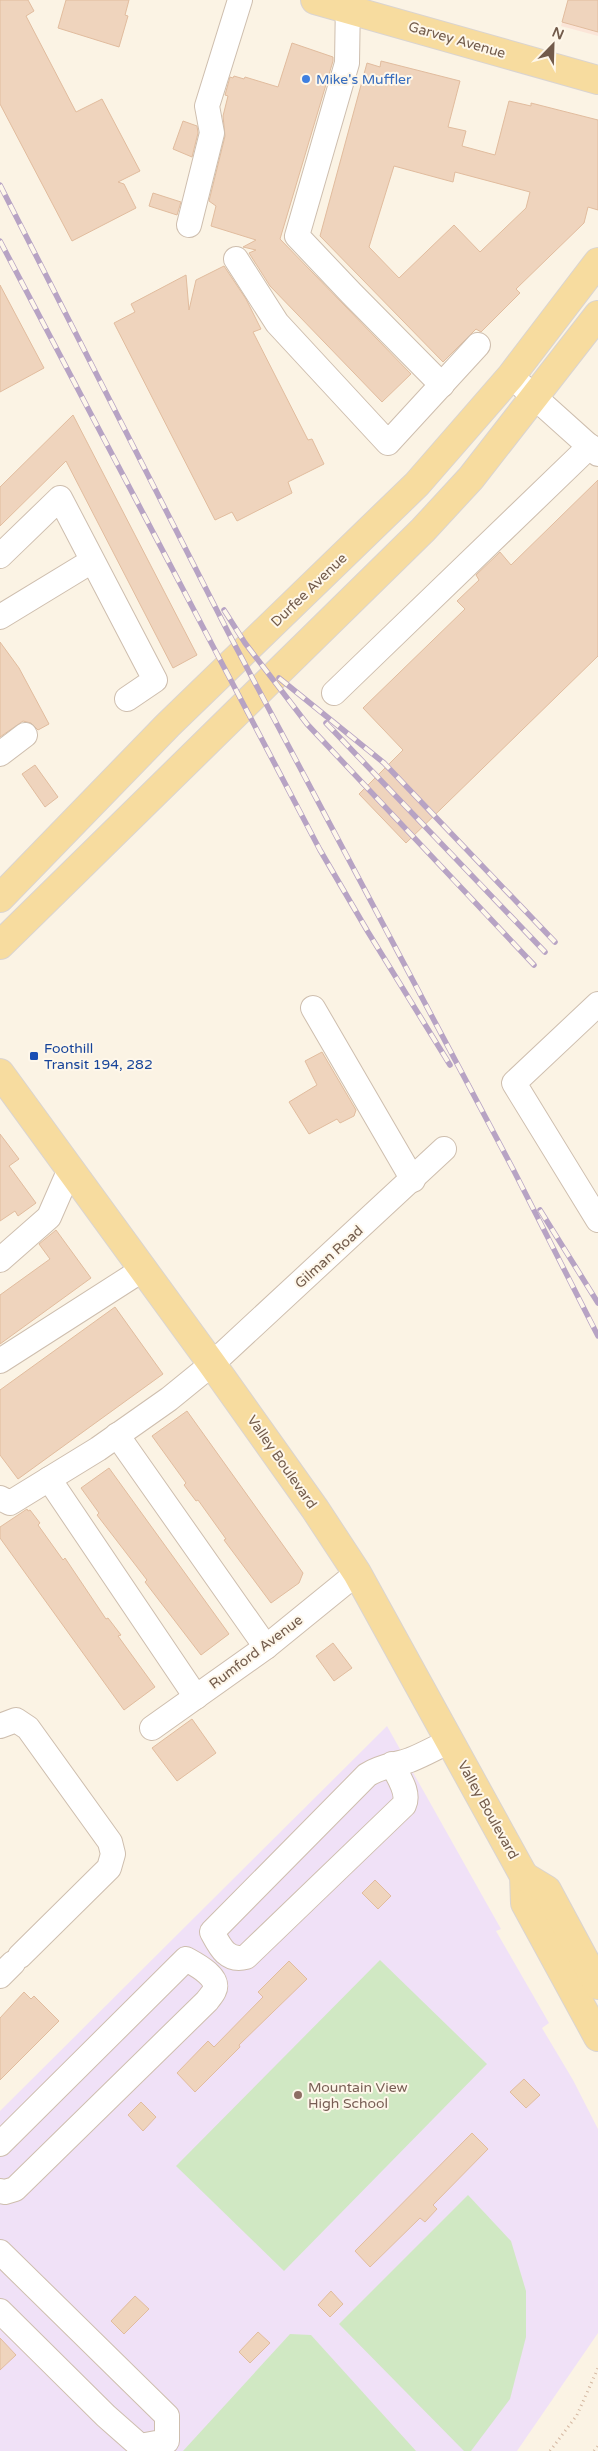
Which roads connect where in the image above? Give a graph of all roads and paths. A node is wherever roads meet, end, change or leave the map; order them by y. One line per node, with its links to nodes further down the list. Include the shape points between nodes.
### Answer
1 (240, 0): 5 (street, via 207,106 212,133)
2 (315, 0): 3 (main road, Garvey Avenue)
3 (348, 5): 4 (main road, Garvey Avenue); 11 (street, via 347,63 298,236)
4 (598, 80)
5 (189, 225)
6 (236, 259): 11 (street, via 277,323 388,443)
7 (598, 262): 10 (main road, Durfee Avenue)
8 (598, 315): 12 (main road)
9 (478, 345): 11 (street)
10 (511, 376): 12 (street); 21 (main road, Durfee Avenue, via 417,484 168,725)
11 (442, 385)
12 (534, 397): 13 (street); 22 (main road, via 471,478 423,530)
13 (594, 450): 17 (street)
14 (0, 556): 15 (street, via 60,498)
15 (92, 560): 16 (street); 18 (street, via 155,680)
16 (0, 617)
17 (334, 693)
18 (127, 699)
19 (25, 735): 20 (street)
20 (0, 754)
21 (0, 898)
22 (0, 945)
23 (598, 1004): 29 (street, via 514,1083)
24 (313, 1008): 28 (street)
25 (2, 1081): 27 (main road, Valley Boulevard)
26 (444, 1149): 28 (street, Gilman Road)
27 (70, 1169): 30 (street, via 49,1217); 31 (main road, Valley Boulevard)
28 (413, 1180): 33 (street, Gilman Road)
29 (598, 1220)
30 (0, 1260)
31 (142, 1270): 32 (street); 33 (main road, Valley Boulevard)
32 (0, 1361)
33 (212, 1364): 34 (street, Gilman Road); 37 (main road, Valley Boulevard, via 315,1508)
34 (117, 1435): 35 (street, Gilman Road); 38 (street)
35 (48, 1479): 36 (street, Gilman Road, via 10,1503); 39 (street)
36 (0, 1498)
37 (357, 1573): 38 (street, Rumford Avenue); 42 (main road, Valley Boulevard)
38 (266, 1646): 39 (street, Rumford Avenue)
39 (196, 1697): 41 (street, Rumford Avenue)
40 (0, 1726): 46 (street, via 16,1720 28,1728 110,1842 113,1854 109,1868)
41 (152, 1728)
42 (450, 1741): 43 (street, via 410,1760); 44 (main road, Valley Boulevard)
43 (392, 1764): 45 (street, via 368,1774 212,1932); 45 (street, via 405,1789 407,1799 404,1805 246,1957 238,1960)
44 (524, 1876): 48 (main road, Valley Boulevard, via 547,1890); 49 (main road, Valley Boulevard, via 525,1903)
45 (221, 1950): 47 (street)
46 (11, 1965)
47 (203, 1968): 50 (street, via 186,1959); 51 (street, via 215,1987 206,2001 15,2189)
48 (598, 1984)
49 (598, 2036)
50 (0, 2144)
51 (0, 2191)
52 (1, 2254): 53 (street, via 167,2416 167,2440 140,2446)
53 (0, 2311)
54 (598, 2368): 56 (path, via 577,2415)
55 (598, 2446): 57 (path)
56 (550, 2451)
57 (594, 2451)

